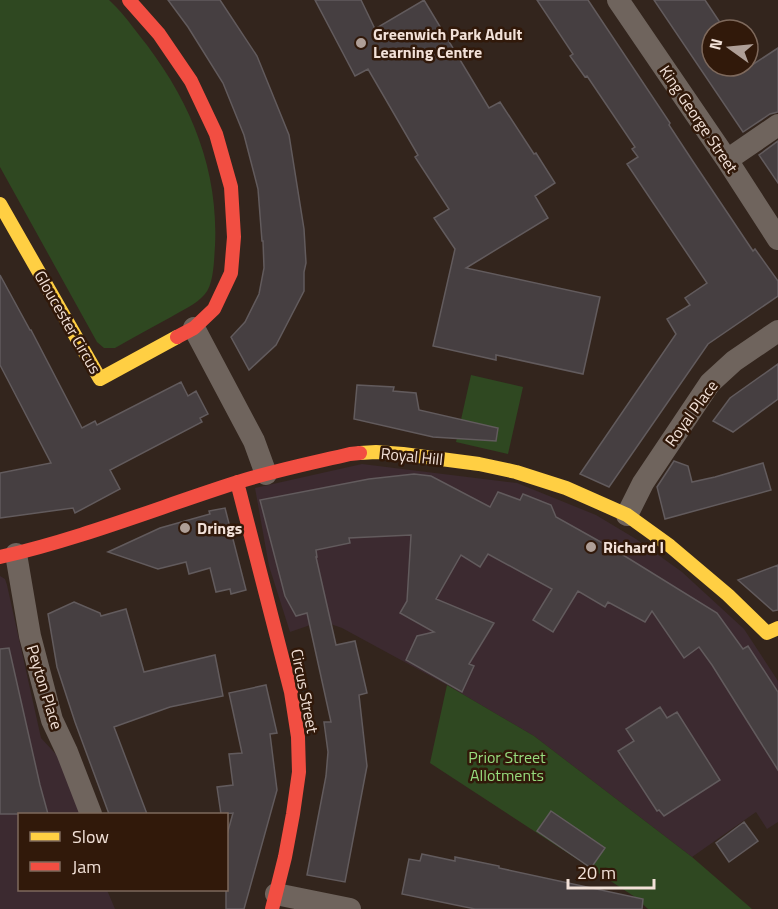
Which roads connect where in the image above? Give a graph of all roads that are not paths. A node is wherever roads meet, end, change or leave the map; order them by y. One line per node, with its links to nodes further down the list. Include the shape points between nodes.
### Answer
1 (129, 0): 7 (street, Gloucester Circus, via 159,34 190,81 216,134 231,187 231,273 214,309)
2 (618, 0): 4 (street, King George Street)
3 (778, 125): 4 (street)
4 (727, 160): 6 (street, King George Street)
5 (0, 204): 7 (street, Gloucester Circus, via 100,379)
6 (778, 239)
7 (194, 328): 9 (street, via 254,441)
8 (778, 331): 11 (street, Royal Place, via 710,383 643,483)
9 (266, 474): 10 (street, Royal Hill); 11 (street, Royal Hill, via 350,454 403,454 516,472 566,488)
10 (237, 482): 12 (street, Royal Hill); 15 (street, Circus Street, via 291,692 298,737 299,772 293,814)
11 (627, 515): 13 (street, Royal Hill, via 703,573)
12 (8, 556): 14 (street, Peyton Place, via 52,720)
13 (774, 637)
14 (91, 813)
15 (274, 901): 16 (street)
16 (350, 909)

